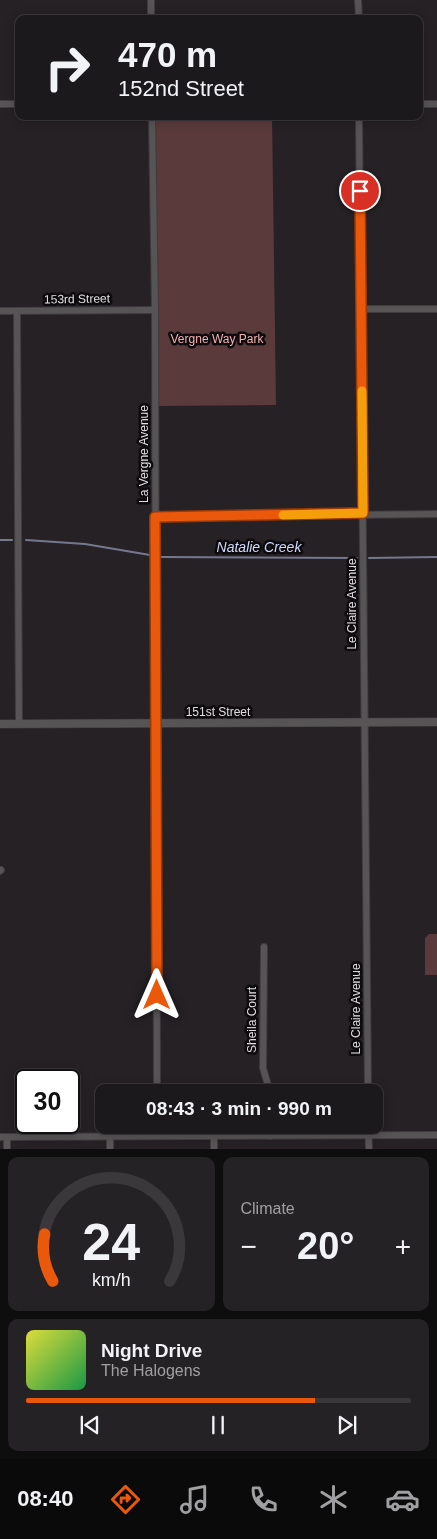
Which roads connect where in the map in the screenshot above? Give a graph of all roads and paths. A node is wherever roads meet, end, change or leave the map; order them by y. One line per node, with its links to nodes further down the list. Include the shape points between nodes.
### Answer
1 (151, 0): 3 (street)
2 (358, 0): 4 (street)
3 (152, 15)
4 (358, 15)
5 (0, 104): 6 (street)
6 (15, 104)
7 (423, 104): 8 (street)
8 (437, 104)
9 (152, 120): 13 (street, La Vergne Avenue)
10 (359, 120): 11 (street, Le Claire Avenue)
11 (361, 309): 12 (street); 16 (street, Le Claire Avenue)
12 (437, 309)
13 (155, 310): 15 (street, 153rd Street); 18 (street, La Vergne Avenue)
14 (0, 311): 15 (street, 153rd Street)
15 (16, 311): 23 (street)
16 (363, 513): 17 (street); 18 (street); 19 (street, Le Claire Avenue)
17 (437, 514)
18 (155, 517): 21 (street, La Vergne Avenue)
19 (364, 722): 20 (street, 151st Street); 21 (street, 151st Street); 27 (street, Le Claire Avenue)
20 (437, 722)
21 (157, 723): 23 (street, 151st Street); 25 (street, La Vergne Avenue)
22 (0, 724): 23 (street, 151st Street)
23 (19, 724)
24 (264, 947): 26 (street, Sheila Court, via 263,1068)
25 (157, 1084)
26 (268, 1084)
27 (368, 1084)
28 (368, 1135): 29 (street); 33 (street); 38 (street)
29 (437, 1135)
30 (110, 1136): 31 (street); 34 (street); 36 (street)
31 (157, 1136): 32 (street)
32 (214, 1136): 33 (street); 37 (street)
33 (270, 1136)
34 (4, 1138): 35 (street)
35 (7, 1149)
36 (110, 1149)
37 (214, 1149)
38 (368, 1149)

